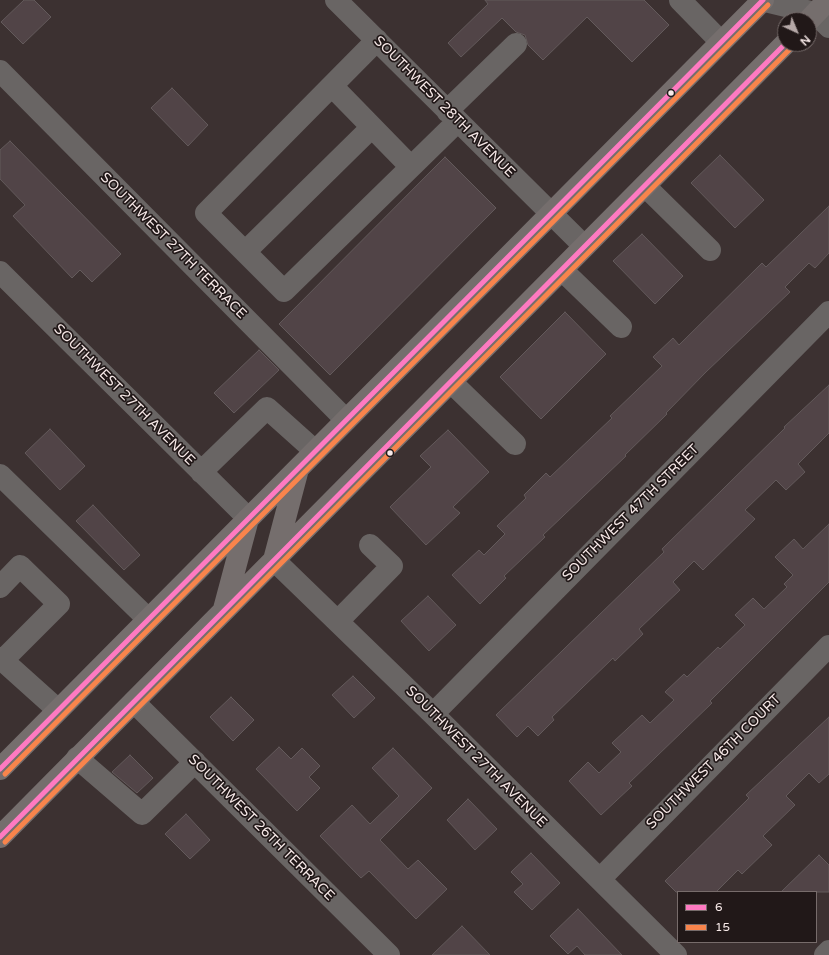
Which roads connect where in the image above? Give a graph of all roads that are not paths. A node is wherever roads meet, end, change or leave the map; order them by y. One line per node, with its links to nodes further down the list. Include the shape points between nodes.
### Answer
1 (336, 0): 5 (street, SOUTHWEST 28TH AVENUE)
2 (680, 0): 6 (street)
3 (762, 0): 4 (street); 6 (main road)
4 (820, 15)
5 (377, 40): 10 (street); 11 (street, SOUTHWEST 28TH AVENUE)
6 (721, 42): 15 (main road)
7 (516, 44): 11 (street)
8 (777, 52): 14 (main road)
9 (0, 71): 24 (street, SOUTHWEST 27TH TERRACE)
10 (332, 86): 12 (street); 18 (street, via 206,213)
11 (452, 116): 13 (street); 15 (street, SOUTHWEST 28TH AVENUE)
12 (372, 127): 13 (street); 18 (street)
13 (411, 167): 18 (street, via 284,291)
14 (645, 186): 16 (main road); 17 (street)
15 (552, 214): 16 (street, SOUTHWEST 28TH AVENUE); 24 (main road)
16 (584, 246): 19 (main road)
17 (710, 250)
18 (245, 252)
19 (562, 270): 22 (street); 23 (main road)
20 (0, 272): 28 (street, SOUTHWEST 27TH AVENUE)
21 (829, 312): 41 (street, SOUTHWEST 47TH STREET)
22 (621, 327)
23 (451, 382): 25 (street); 32 (main road)
24 (346, 420): 26 (main road)
25 (515, 444)
26 (315, 451): 27 (main road); 28 (street, via 267,408)
27 (298, 468): 30 (main road); 32 (main road)
28 (201, 472): 30 (street, SOUTHWEST 27TH AVENUE)
29 (0, 475): 35 (street)
30 (248, 518): 34 (main road); 35 (main road)
31 (370, 545): 36 (street, via 392,566)
32 (274, 560): 34 (main road); 36 (street, SOUTHWEST 27TH AVENUE)
33 (0, 587): 38 (street, via 20,566 58,604)
34 (224, 610): 39 (main road)
35 (148, 619): 40 (main road)
36 (338, 621): 41 (street, SOUTHWEST 27TH AVENUE)
37 (829, 646): 46 (street, SOUTHWEST 46TH COURT)
38 (1, 659): 40 (street)
39 (134, 702): 42 (main road); 43 (street, SOUTHWEST 26TH TERRACE)
40 (58, 710): 44 (main road)
41 (433, 714): 46 (street, SOUTHWEST 27TH AVENUE)
42 (77, 758): 43 (street, via 142,814); 45 (main road)
43 (195, 762): 48 (street, SOUTHWEST 26TH TERRACE)
44 (0, 769)
45 (0, 837)
46 (600, 879): 49 (street, SOUTHWEST 27TH AVENUE)
47 (829, 951): 50 (street)
48 (389, 955)
49 (676, 955)
50 (825, 955)

